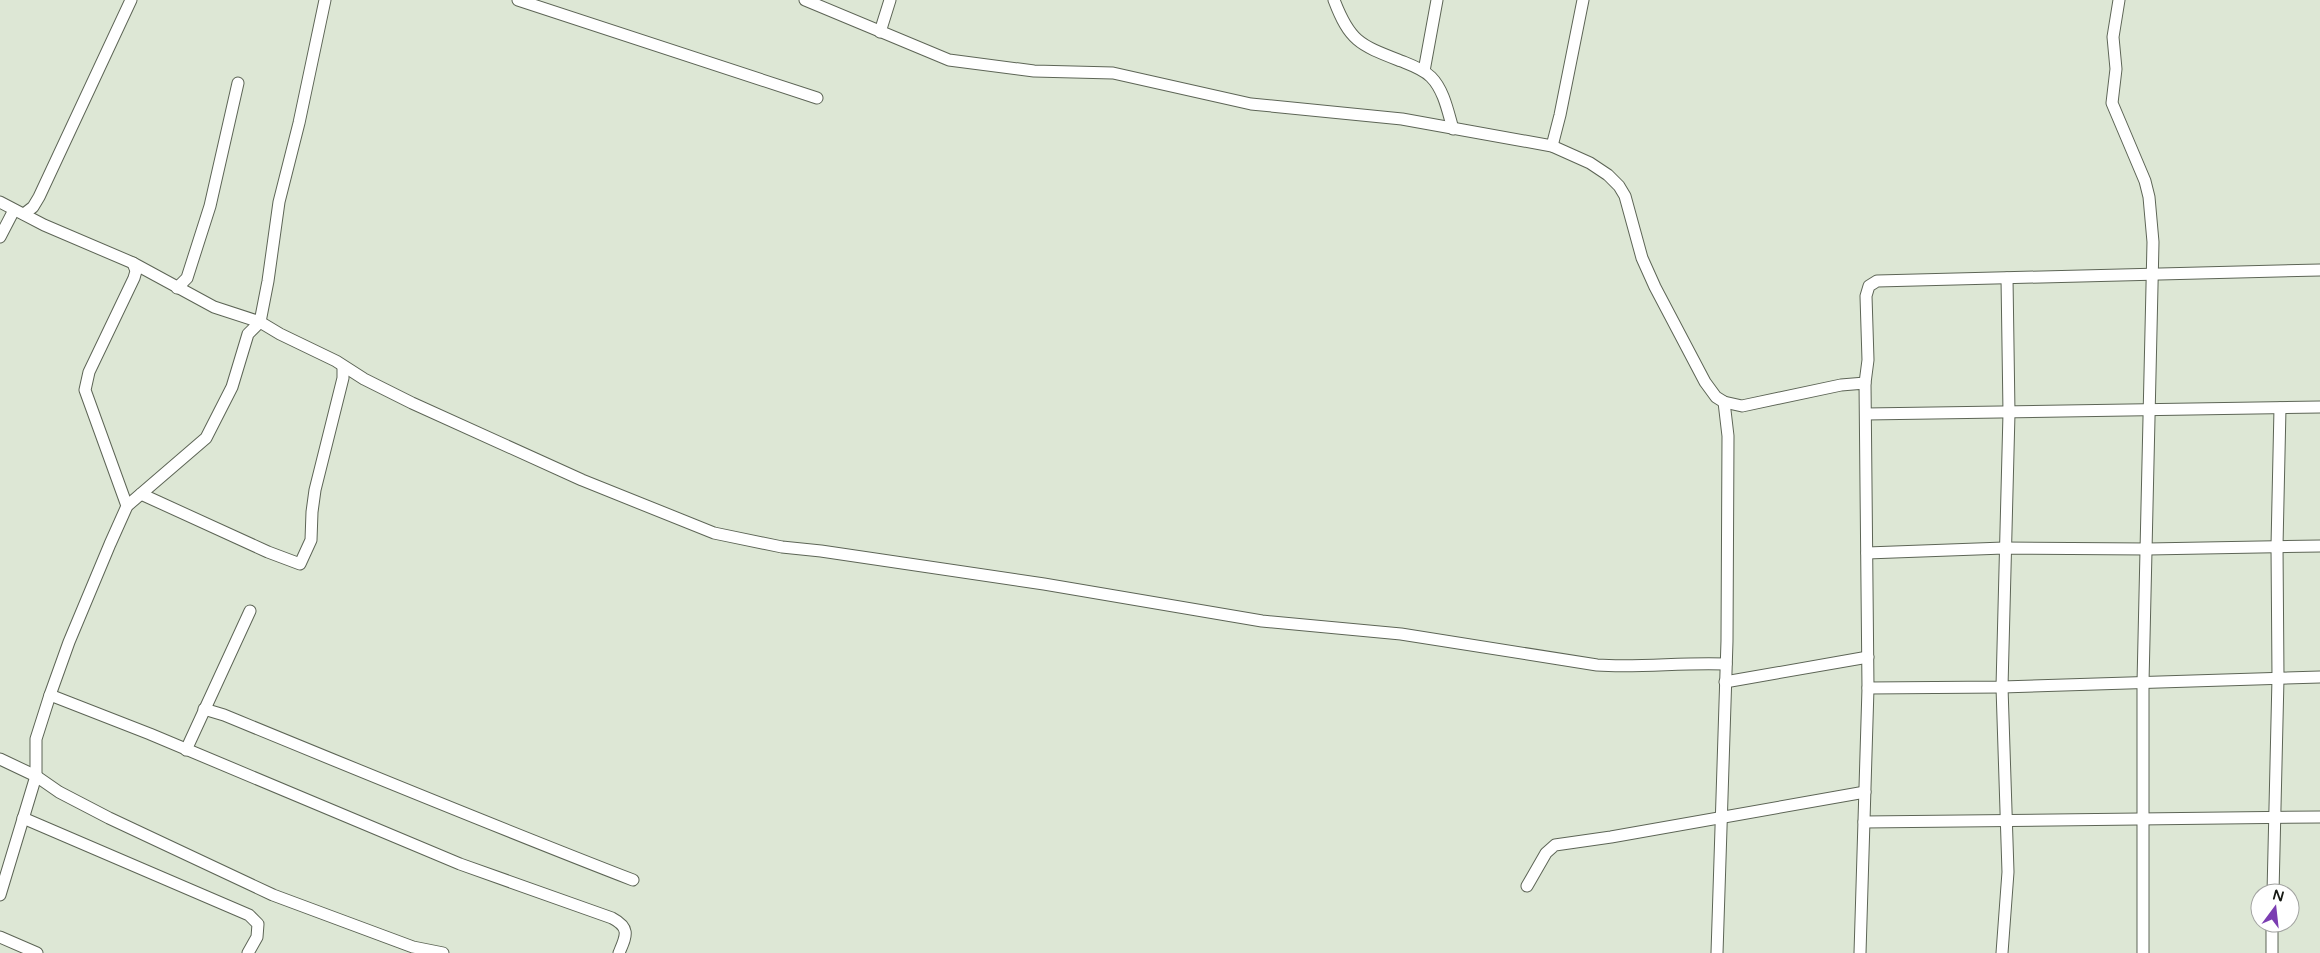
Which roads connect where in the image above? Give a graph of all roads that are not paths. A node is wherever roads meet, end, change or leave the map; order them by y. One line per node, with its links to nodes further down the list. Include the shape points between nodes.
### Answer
1 (131, 0): 17 (street, via 39,197 33,207)
2 (325, 0): 24 (street, via 280,202)
3 (518, 0): 13 (street)
4 (805, 0): 10 (street)
5 (890, 0): 10 (street)
6 (1334, 0): 11 (street, via 1342,20 1362,45)
7 (1437, 0): 11 (street)
8 (1583, 0): 15 (street)
9 (2119, 0): 21 (street, via 2113,37 2116,69 2112,103 2137,159 2149,198)
10 (880, 32): 14 (street, via 956,61 1034,71 1113,73 1251,104 1402,119)
11 (1424, 71): 14 (street, via 1438,87)
12 (238, 83): 23 (street, via 210,206 187,278)
13 (817, 98)
14 (1453, 129): 15 (street)
15 (1552, 146): 27 (street, via 1590,163 1619,186 1625,196 1642,258 1655,287 1705,382)
16 (0, 202): 17 (street)
17 (19, 212): 18 (street); 19 (street)
18 (0, 237)
19 (133, 263): 23 (street); 34 (street, via 134,278 89,372 85,390)
20 (2320, 270): 21 (street)
21 (2152, 274): 22 (street); 30 (street)
22 (2007, 278): 26 (street, via 1881,280 1873,283 1866,296 1868,360); 31 (street)
23 (177, 288): 24 (street, via 224,311)
24 (260, 322): 25 (street, via 336,361); 33 (street, via 248,334 232,387 206,438)
25 (343, 368): 33 (street, via 314,495 312,540 300,564); 42 (street, via 398,397 550,466 689,525 724,536 1053,585 1262,621 1400,634 1597,665)
26 (1865, 383): 27 (street, via 1841,385 1750,405); 32 (street)
27 (1724, 402): 42 (street, via 1728,436)
28 (2320, 407): 29 (street)
29 (2280, 408): 30 (street); 35 (street)
30 (2149, 410): 31 (street); 38 (street)
31 (2009, 413): 32 (street); 37 (street)
32 (1866, 414): 39 (street)
33 (141, 494): 34 (street)
34 (128, 506): 49 (street, via 86,599)
35 (2276, 546): 36 (street); 38 (street); 44 (street)
36 (2320, 546)
37 (2004, 548): 38 (street); 39 (street); 47 (street)
38 (2148, 549): 46 (street)
39 (1867, 553): 41 (street)
40 (250, 611): 50 (street)
41 (1868, 657): 45 (street); 48 (street)
42 (1726, 664): 45 (street)
43 (2320, 677): 44 (street)
44 (2278, 678): 46 (street); 56 (street)
45 (1725, 682): 58 (street)
46 (2144, 683): 47 (street); 59 (street)
47 (2002, 687): 48 (street); 60 (street)
48 (1868, 688): 54 (street)
49 (50, 695): 51 (street); 53 (street, via 36,739)
50 (204, 709): 51 (street); 62 (street)
51 (186, 750): 71 (street, via 460,864 612,918 625,928 626,935)
52 (0, 760): 53 (street)
53 (36, 776): 57 (street); 70 (street, via 82,804 273,895 413,947)
54 (1865, 792): 58 (street); 61 (street)
55 (2320, 816): 56 (street)
56 (2274, 817): 59 (street); 63 (street)
57 (23, 818): 65 (street); 69 (street, via 249,915 258,924 257,937)
58 (1721, 818): 64 (street, via 1555,845); 72 (street)
59 (2144, 820): 60 (street); 75 (street)
60 (2008, 821): 61 (street); 74 (street)
61 (1864, 822): 73 (street)
62 (633, 880)
63 (2273, 883)
64 (1527, 886)
65 (0, 895)
66 (2272, 933): 76 (street)
67 (0, 937): 68 (street)
68 (38, 953)
69 (248, 953)
70 (443, 953)
71 (619, 953)
72 (1717, 953)
73 (1860, 953)
74 (2002, 953)
75 (2143, 953)
76 (2272, 953)

